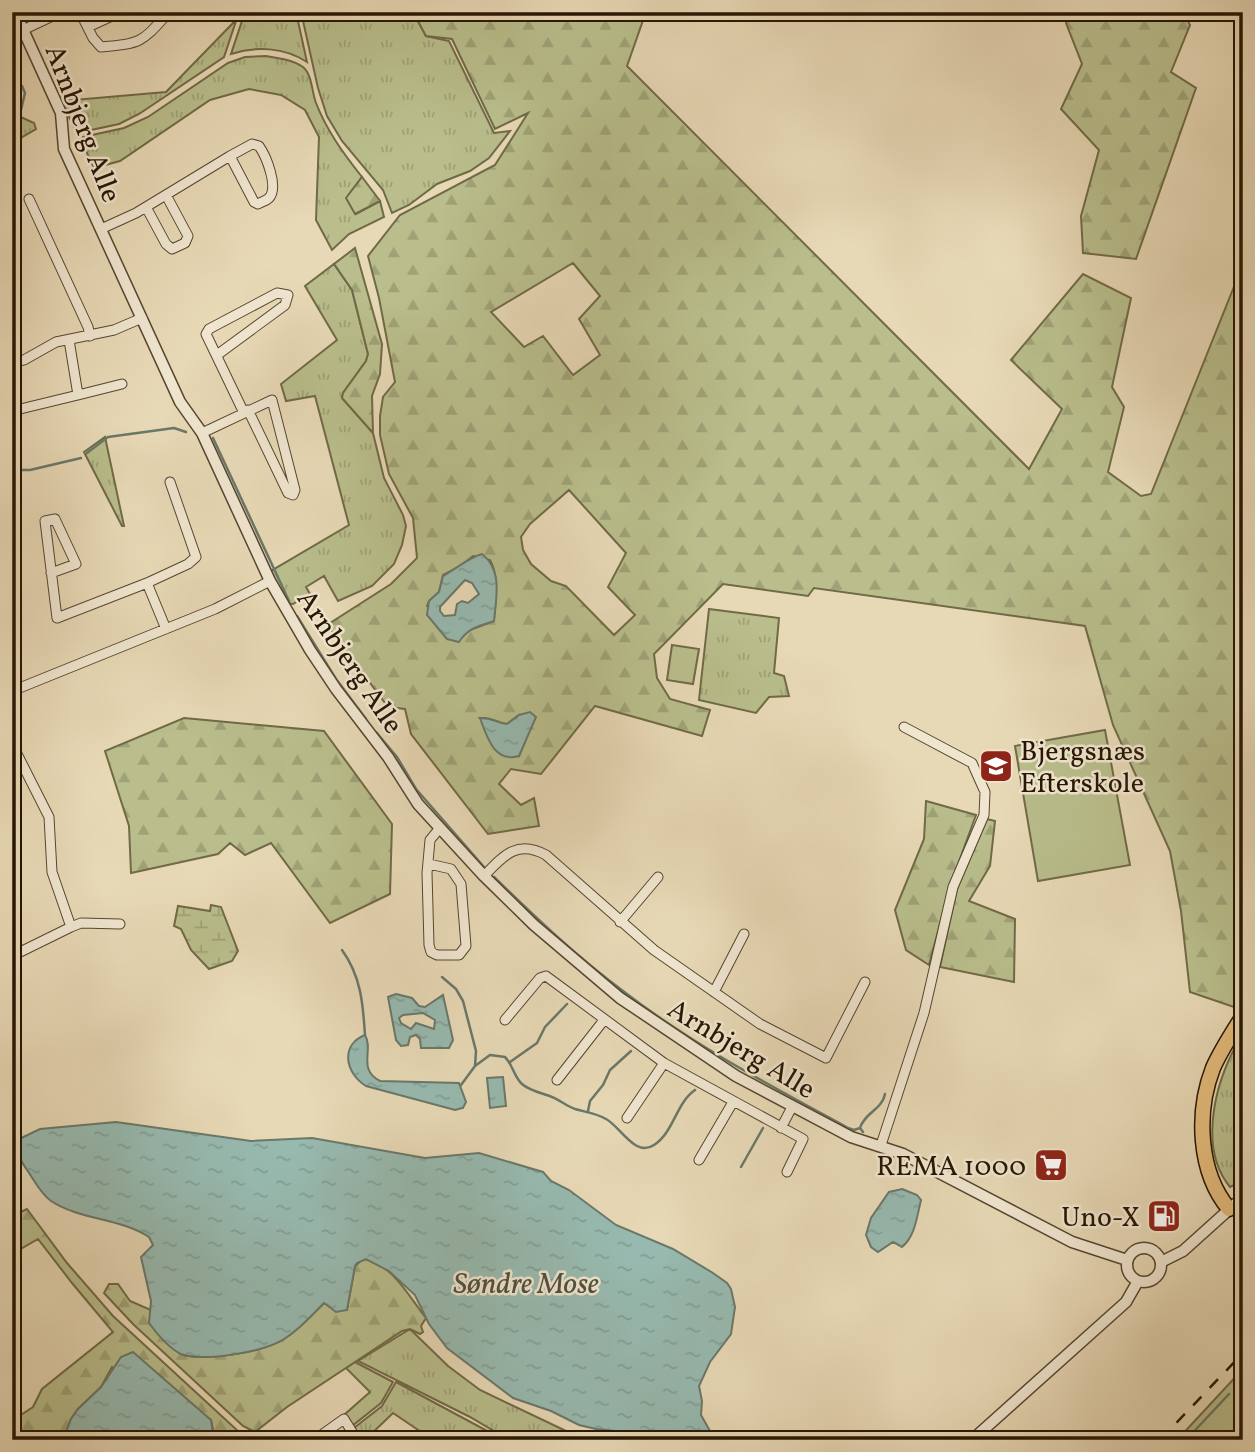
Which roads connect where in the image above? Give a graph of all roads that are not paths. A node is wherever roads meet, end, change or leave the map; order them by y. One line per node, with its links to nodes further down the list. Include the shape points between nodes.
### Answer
1 (15, 12): 9 (street, Arnbjerg Alle)
2 (61, 12): 9 (street)
3 (80, 12): 8 (street)
4 (121, 12): 8 (street)
5 (169, 12): 8 (street, via 147,37 134,44 101,47)
6 (1236, 12): 7 (street)
7 (1243, 18)
8 (88, 27)
9 (23, 30): 14 (street, Arnbjerg Alle, via 61,113 64,149)
10 (230, 156): 10 (street, via 253,144 259,146 271,168 269,198 254,202); 11 (street)
11 (166, 195): 13 (street); 13 (street, via 188,236 184,243 172,249 166,244)
12 (29, 199): 16 (street)
13 (146, 207): 14 (street)
14 (101, 229): 15 (street, Arnbjerg Alle)
15 (142, 318): 16 (street); 24 (street, Arnbjerg Alle, via 180,402)
16 (90, 336): 17 (street)
17 (69, 340): 19 (street); 21 (street)
18 (217, 355): 18 (street, via 285,305 288,295 277,293 209,329 206,334); 23 (street)
19 (12, 363)
20 (122, 384): 21 (street)
21 (78, 396): 22 (street)
22 (12, 411)
23 (246, 412): 23 (street, via 272,400 293,495 288,493); 24 (street)
24 (202, 433): 27 (street, Arnbjerg Alle)
25 (170, 482): 28 (street, via 196,557)
26 (51, 573): 26 (street, via 45,521 55,519 76,564); 28 (street, via 57,618)
27 (270, 581): 29 (street); 34 (street, Arnbjerg Alle, via 336,690)
28 (147, 583): 29 (street)
29 (166, 629): 30 (street)
30 (12, 691)
31 (904, 727): 54 (street, via 972,763 985,792 984,815 953,887 924,1013)
32 (12, 744): 33 (street)
33 (15, 757): 40 (street, via 49,817 52,872)
34 (439, 829): 35 (street, via 430,840); 36 (street, Arnbjerg Alle)
35 (429, 864): 35 (street, via 429,946 437,955 459,955 466,946 461,884 451,869)
36 (484, 876): 38 (street, via 508,854 534,849); 51 (street, Arnbjerg Alle, via 620,998 736,1076)
37 (658, 877): 38 (street)
38 (620, 922): 44 (street)
39 (120, 924): 40 (street)
40 (71, 927): 42 (street)
41 (744, 934): 44 (street)
42 (12, 956)
43 (865, 982): 44 (street, via 826,1058 761,1024)
44 (714, 992)
45 (1243, 1016): 58 (main road, via 1213,1069 1202,1118 1211,1175)
46 (505, 1020): 47 (street, via 546,976)
47 (604, 1020): 48 (street); 49 (street)
48 (664, 1063): 50 (street); 52 (street)
49 (557, 1080)
50 (733, 1102): 53 (street); 55 (street)
51 (792, 1107): 53 (street); 54 (street, Arnbjerg Alle, via 851,1137)
52 (627, 1118)
53 (781, 1128): 56 (street, via 803,1139)
54 (881, 1145): 59 (street, Arnbjerg Alle, via 1072,1242)
55 (699, 1160)
56 (786, 1172)
57 (1243, 1197): 58 (street)
58 (1229, 1209): 60 (street, via 1183,1251)
59 (1128, 1260): 60 (street, via 1142,1247 1152,1250); 61 (street, via 1129,1273)
60 (1161, 1262): 61 (street, via 1156,1276)
61 (1138, 1281): 64 (street, via 1126,1302)
62 (328, 1440): 63 (street, via 323,1434 344,1419)
63 (357, 1440)
64 (972, 1440)

